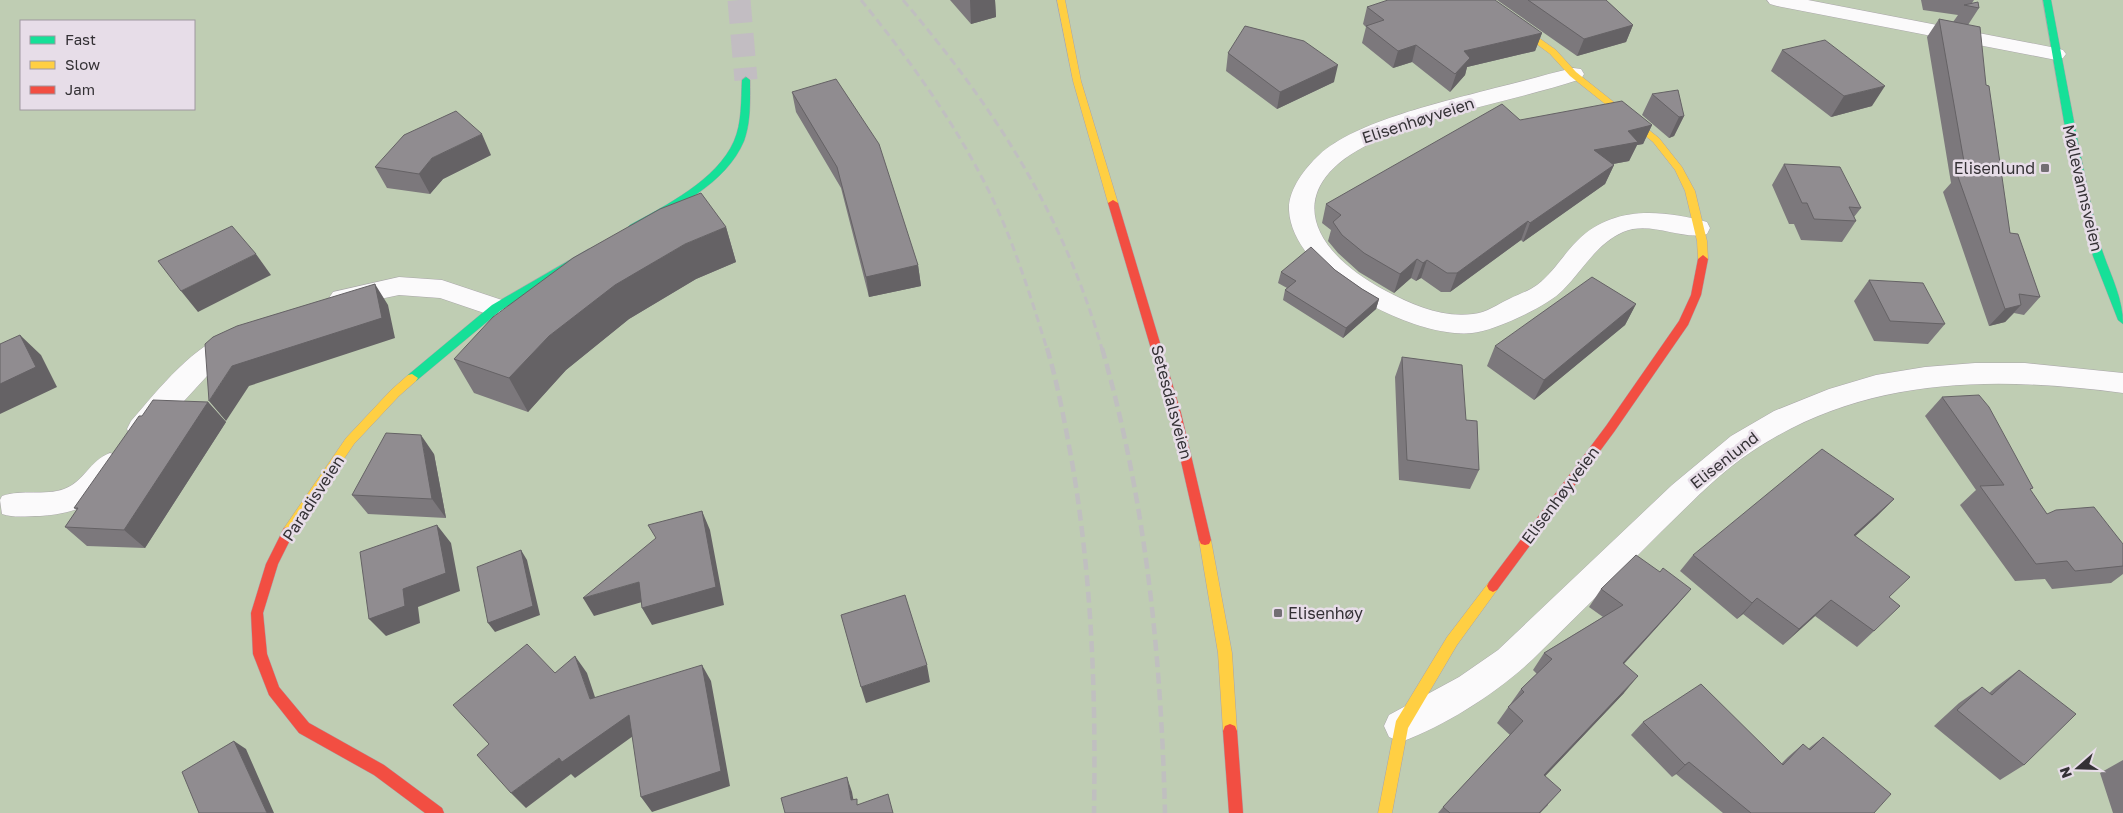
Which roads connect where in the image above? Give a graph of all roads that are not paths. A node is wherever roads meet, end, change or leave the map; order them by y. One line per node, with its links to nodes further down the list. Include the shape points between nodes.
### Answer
1 (1061, 0): 19 (main road, Setesdalsveien, via 1092,136 1157,346 1197,496 1226,653)
2 (1481, 0): 6 (main road, Elisenhøyveien, via 1553,52)
3 (1777, 0): 5 (street)
4 (2047, 0): 5 (main road, Møllevannsveien)
5 (2056, 54): 13 (main road, Møllevannsveien, via 2098,256)
6 (1573, 74): 8 (main road, Elisenhøyveien, via 1656,140 1679,169 1690,191); 8 (street, Elisenhøyveien, via 1408,121 1347,145 1322,163 1306,186 1301,211 1305,228 1319,250 1337,268 1377,300 1434,320 1472,324 1505,312 1548,290 1604,230 1643,219 1665,220)
7 (746, 80): 9 (main road, via 742,131 724,166)
8 (1698, 228): 17 (main road, Elisenhøyveien, via 1703,265 1696,294 1684,322 1610,429 1452,641)
9 (619, 235)
10 (602, 245): 12 (main road, Paradisveien)
11 (321, 306): 12 (street, via 348,296 399,286 442,289)
12 (496, 308): 18 (main road, Paradisveien, via 395,393 350,442 292,523 272,564 257,613 260,654 274,691 304,728 379,770)
13 (2123, 320)
14 (261, 330): 16 (street, via 220,349 199,366 85,493 65,502)
15 (2123, 384): 17 (street, Elisenlund, via 2083,377 1982,373 1944,376 1867,387 1800,410 1739,446 1688,488 1510,659 1454,699)
16 (12, 505)
17 (1401, 726): 20 (main road, Elisenhøyveien)
18 (437, 813)
19 (1236, 813)
20 (1385, 813)

